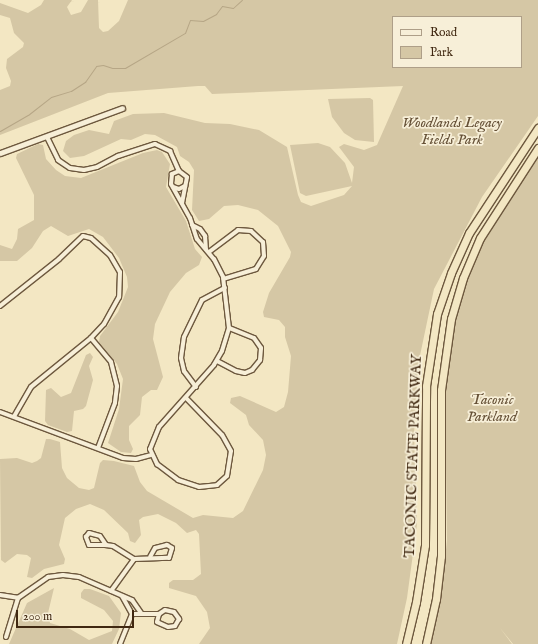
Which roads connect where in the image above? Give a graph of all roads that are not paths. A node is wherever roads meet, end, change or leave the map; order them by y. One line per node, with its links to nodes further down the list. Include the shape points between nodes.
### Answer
1 (122, 108): 3 (street)
2 (538, 128): 36 (highway, TACONIC STATE PARKWAY, via 469,233 451,273 437,314 426,386 425,545 418,594)
3 (47, 137): 5 (street); 6 (street, via 58,160 70,168 84,170 97,167 118,156 155,144 170,151)
4 (538, 148): 37 (highway, TACONIC STATE PARKWAY, via 480,238 463,278 450,319 441,390 441,556 436,599)
5 (0, 153)
6 (179, 171): 7 (street, via 187,177); 8 (street, via 170,177)
7 (185, 186): 8 (street, via 179,189); 9 (street)
8 (173, 187): 9 (street)
9 (182, 203): 10 (street)
10 (192, 225): 11 (street, via 197,239); 11 (street, via 205,236)
11 (207, 251): 12 (street); 12 (street, via 238,230 251,231 263,242 264,256 256,269)
12 (223, 279): 13 (street)
13 (225, 288): 15 (street); 18 (street, via 202,300 184,337 184,371)
14 (0, 306): 16 (street, via 59,259 83,236 87,236 110,255 120,272 122,282 115,306)
15 (229, 328): 17 (street); 17 (street, via 258,341 260,360 252,370 245,372 236,371)
16 (91, 338): 21 (street, via 31,387); 22 (street, via 111,362 117,386 115,403)
17 (217, 361): 18 (street)
18 (196, 387): 19 (street)
19 (186, 398): 23 (street, via 159,426 150,445); 23 (street, via 222,434 228,444 231,457 227,476 220,483 211,486 187,484 163,470)
20 (0, 412): 21 (street)
21 (14, 417): 22 (street)
22 (98, 448): 23 (street, via 129,459)
23 (151, 455)
24 (106, 545): 24 (street, via 89,545 86,537 89,533 100,536); 26 (street, via 113,546)
25 (150, 557): 25 (street, via 156,548 167,545 172,548 170,558); 26 (street)
26 (134, 559): 27 (street)
27 (111, 591): 29 (street); 30 (street, via 79,577 57,574 48,577)
28 (0, 595): 30 (street)
29 (122, 596): 31 (street, via 134,602); 32 (street)
30 (18, 598): 34 (street)
31 (141, 613): 32 (street); 33 (street)
32 (132, 614): 35 (street)
33 (159, 614): 33 (street, via 165,610 174,612 179,619 175,626 168,627 156,622)
34 (6, 637)
35 (120, 644)
36 (406, 644)
37 (426, 644)

